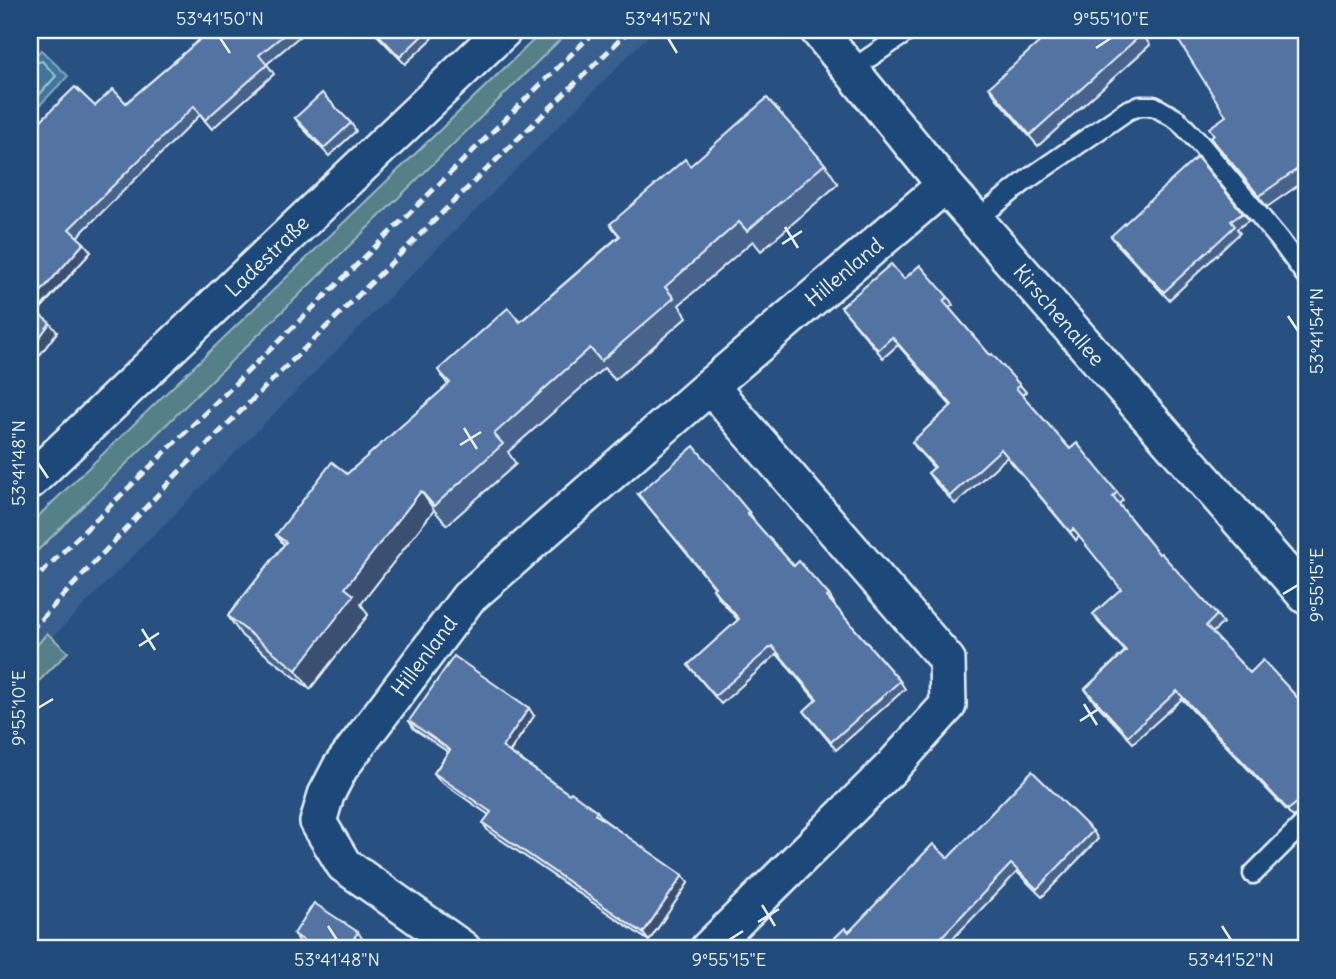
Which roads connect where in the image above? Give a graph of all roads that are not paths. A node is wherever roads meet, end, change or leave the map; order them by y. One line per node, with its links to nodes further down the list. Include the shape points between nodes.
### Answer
1 (504, 30): 9 (street, Ladestraße)
2 (818, 30): 4 (street, Kirschenallee)
3 (910, 30): 4 (lane)
4 (851, 70): 5 (street, Kirschenallee)
5 (945, 185): 6 (street, Kirschenallee); 8 (street, Hillenland)
6 (976, 220): 7 (lane, via 1128,110 1154,106 1178,120 1202,146); 10 (street, Kirschenallee)
7 (1306, 276)
8 (710, 386): 13 (street, Hillenland, via 468,598 340,768 326,795 318,822 344,865); 14 (street, via 947,660 948,705 892,767)
9 (30, 481)
10 (1306, 596)
11 (1306, 821): 12 (lane)
12 (1253, 874)
13 (463, 949)
14 (708, 949)

